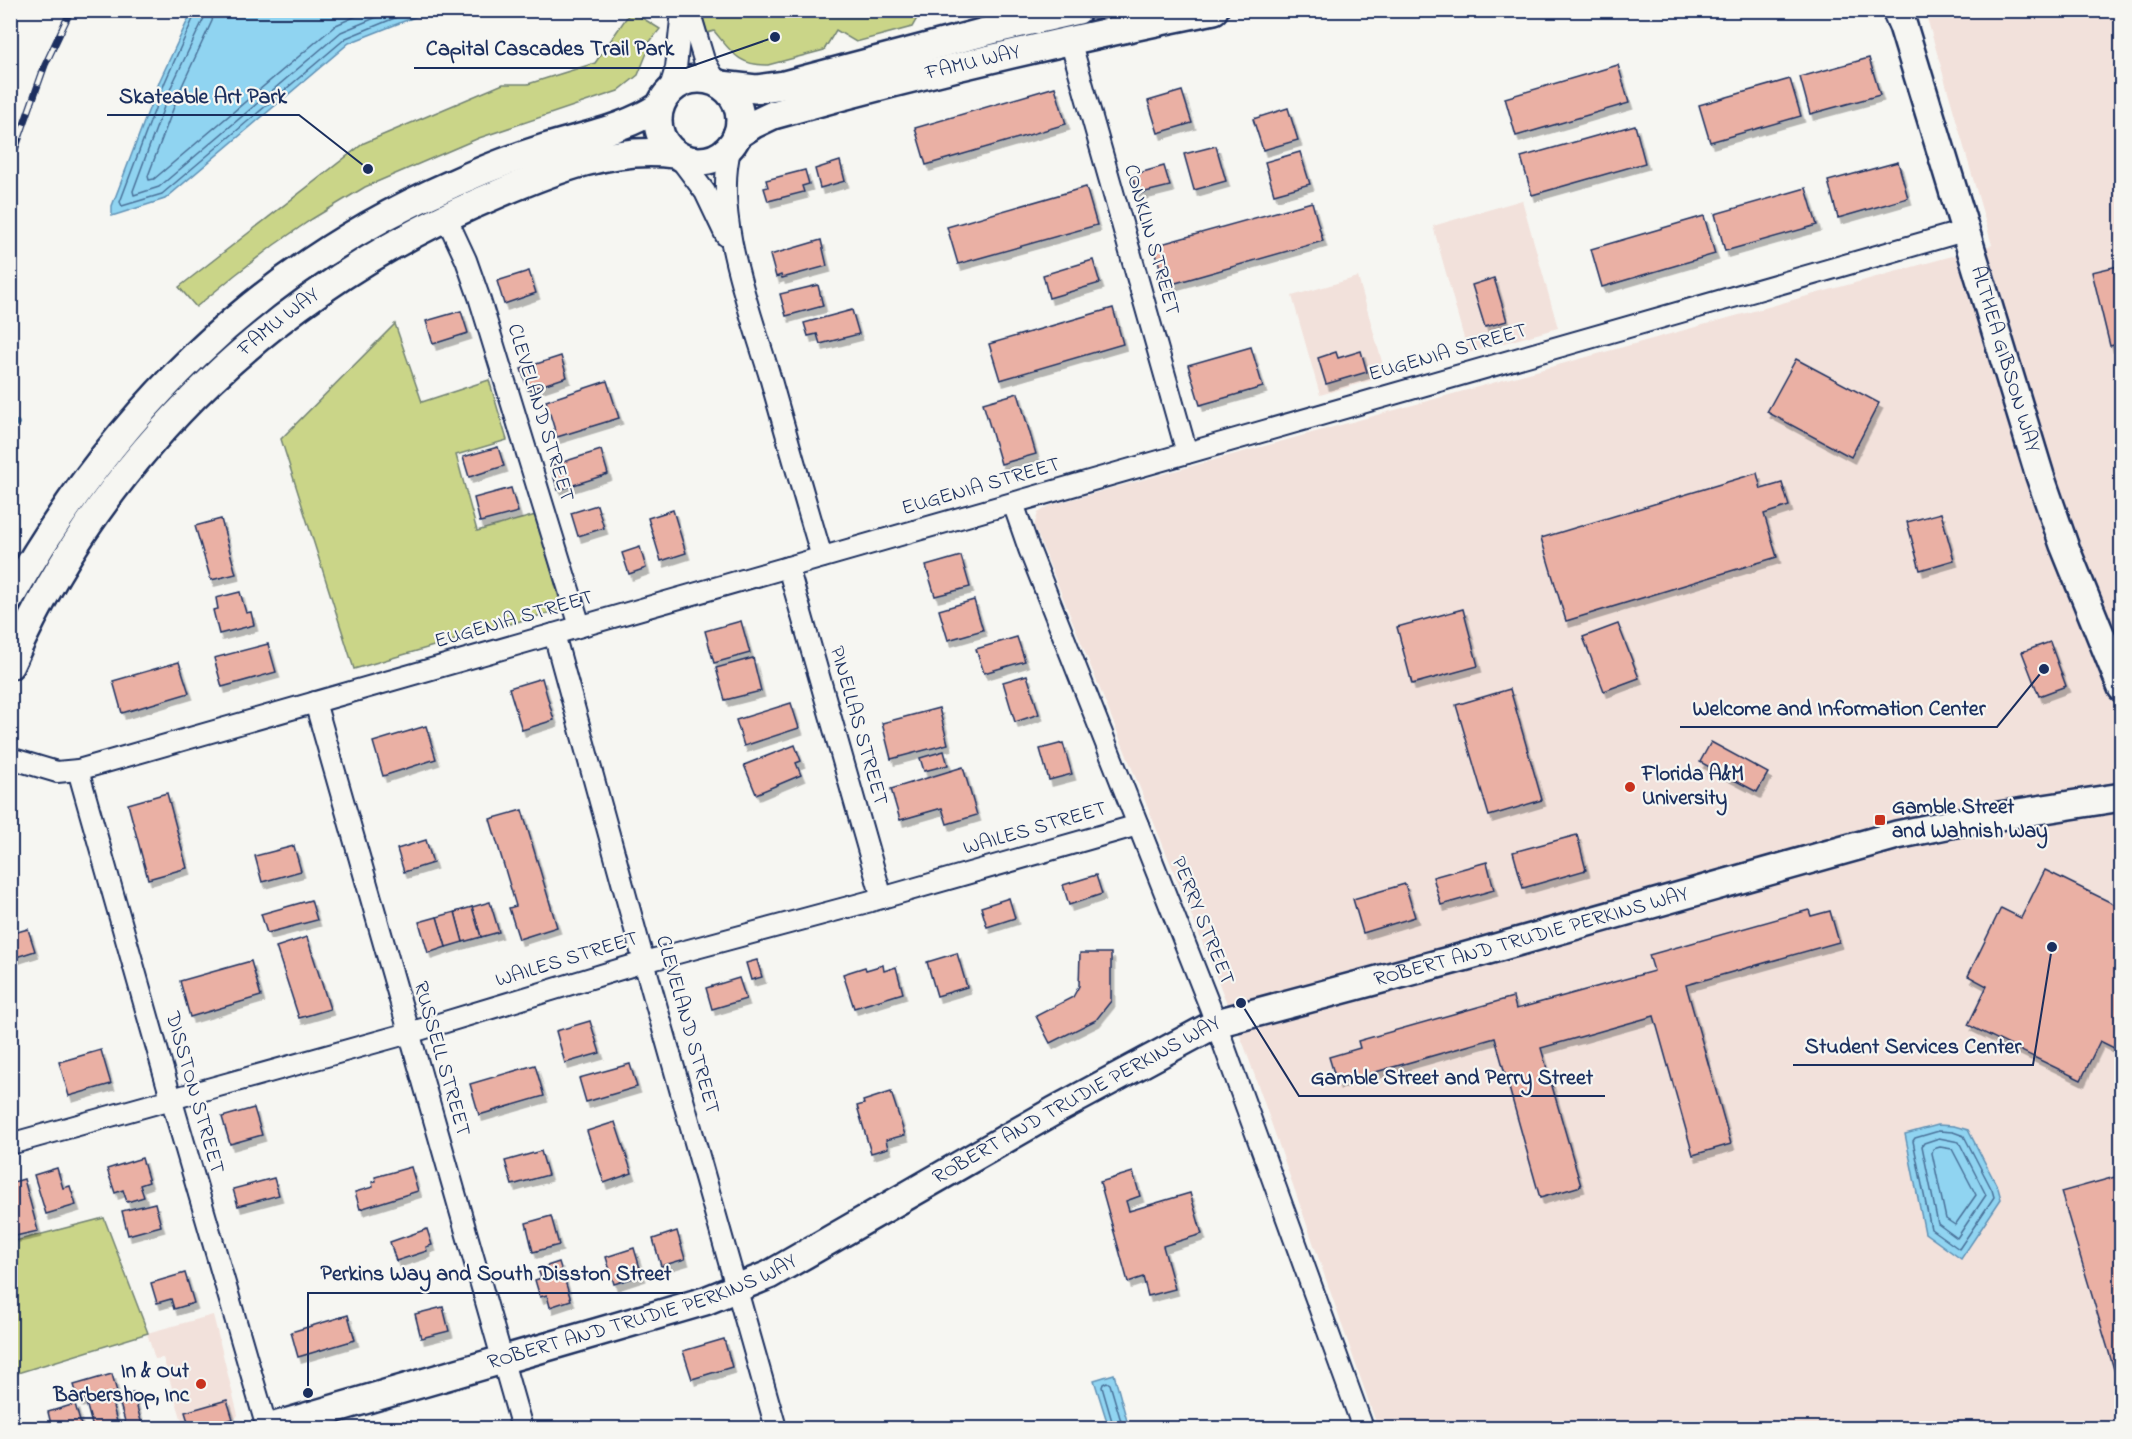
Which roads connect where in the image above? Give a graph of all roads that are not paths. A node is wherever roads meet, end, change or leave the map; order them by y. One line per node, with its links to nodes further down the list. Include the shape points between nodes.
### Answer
1 (682, 10): 8 (street, via 676,68)
2 (689, 10): 7 (street, via 704,60)
3 (1078, 10): 7 (street, FAMU WAY, via 784,85 756,89)
4 (1214, 10): 6 (street, FAMU WAY)
5 (1900, 16): 12 (street, ALTHEA GIBSON WAY)
6 (1070, 40): 9 (street, FAMU WAY, via 783,113 754,124); 14 (street, CONKLIN STREET)
7 (719, 84): 8 (street, FAMU WAY, via 688,80); 9 (street, via 731,93 739,110 740,123)
8 (664, 99): 10 (street, via 657,116 659,132); 18 (street, FAMU WAY, via 634,120 523,155 421,198 338,244 260,299 191,358 114,442 60,515)
9 (734, 141): 10 (street, FAMU WAY, via 710,160); 13 (street, via 726,164 725,186)
10 (676, 155): 11 (street, FAMU WAY, via 631,153 590,161 527,182); 13 (street, via 705,192)
11 (446, 217): 19 (street, CLEVELAND STREET, via 479,297); 21 (street, FAMU WAY, via 376,254 304,302 243,349 179,411 83,531)
12 (1964, 231): 14 (street, EUGENIA STREET); 22 (street, ALTHEA GIBSON WAY, via 2040,476)
13 (733, 252): 16 (street)
14 (1187, 453): 15 (street, EUGENIA STREET)
15 (1014, 502): 16 (street, EUGENIA STREET); 27 (street, PERRY STREET, via 1022,532)
16 (822, 557): 17 (street, EUGENIA STREET)
17 (788, 567): 19 (street, EUGENIA STREET); 28 (street, PINELLAS STREET)
18 (10, 598)
19 (580, 626): 20 (street, EUGENIA STREET)
20 (554, 634): 23 (street, EUGENIA STREET); 29 (street, CLEVELAND STREET)
21 (10, 665)
22 (2121, 688)
23 (315, 702): 25 (street, EUGENIA STREET); 31 (street, RUSSELL STREET)
24 (10, 758): 25 (street, EUGENIA STREET, via 57,772)
25 (78, 770): 32 (street, DISSTON STREET)
26 (2121, 797): 30 (street, ROBERT AND TRUDIE PERKINS WAY, via 1897,835)
27 (1138, 825): 28 (street, WAILES STREET); 30 (street, PERRY STREET)
28 (882, 898): 29 (street, WAILES STREET)
29 (644, 962): 31 (street, WAILES STREET); 34 (street, CLEVELAND STREET)
30 (1217, 1023): 34 (street, ROBERT AND TRUDIE PERKINS WAY, via 1054,1111 769,1275); 39 (street, PERRY STREET)
31 (409, 1033): 32 (street, WAILES STREET); 35 (street, RUSSELL STREET)
32 (171, 1098): 33 (street, WAILES STREET); 36 (street, DISSTON STREET)
33 (10, 1144)
34 (737, 1289): 35 (street, ROBERT AND TRUDIE PERKINS WAY); 38 (street, CLEVELAND STREET)
35 (503, 1361): 36 (street, ROBERT AND TRUDIE PERKINS WAY); 37 (street, RUSSELL STREET)
36 (267, 1428)
37 (522, 1428)
38 (776, 1428)
39 (1363, 1428)

